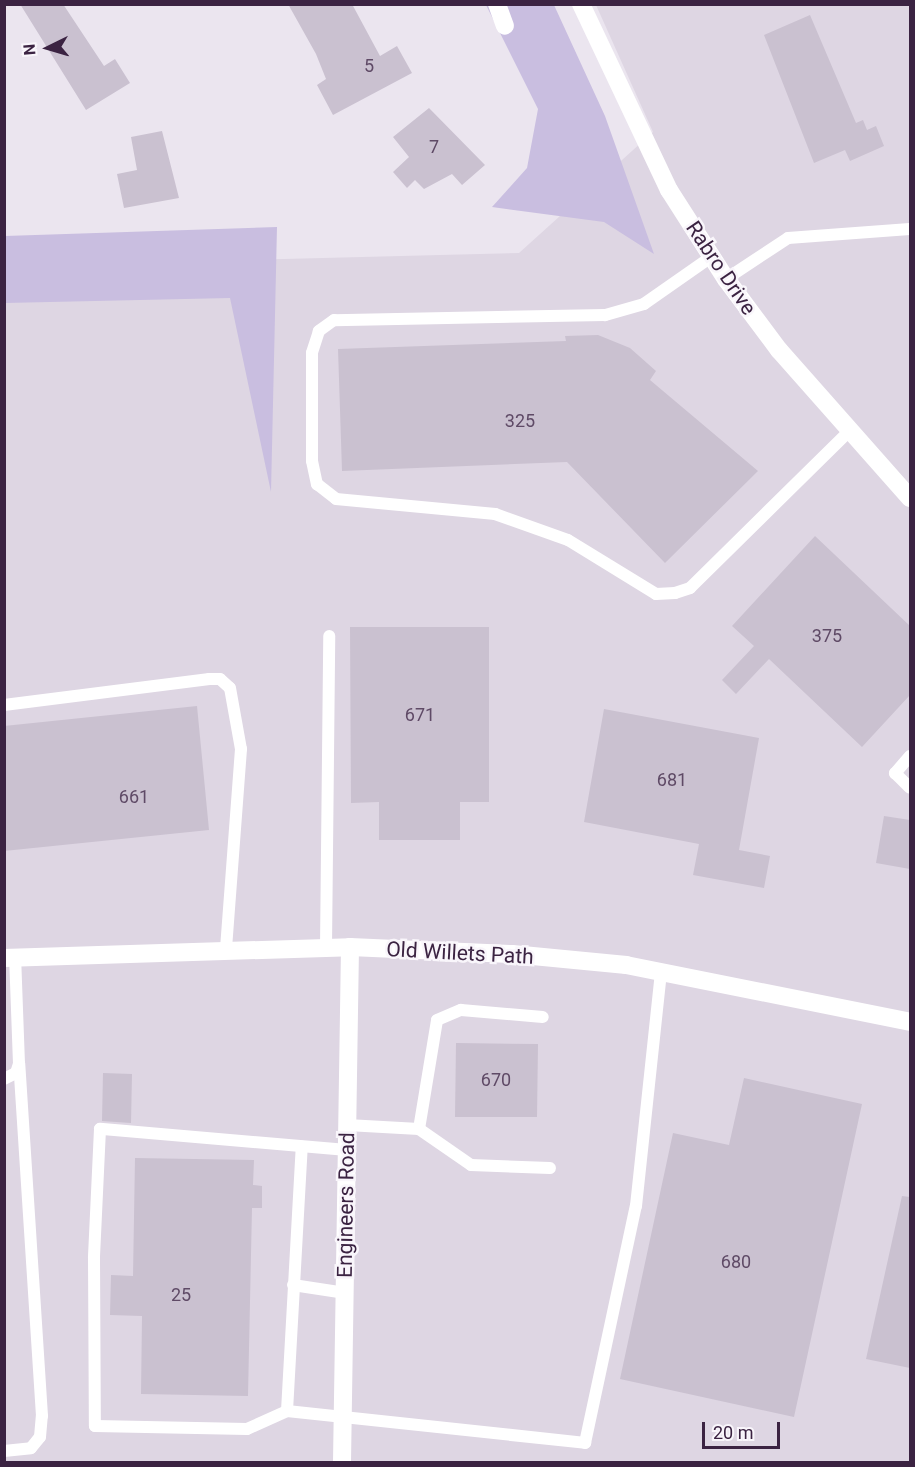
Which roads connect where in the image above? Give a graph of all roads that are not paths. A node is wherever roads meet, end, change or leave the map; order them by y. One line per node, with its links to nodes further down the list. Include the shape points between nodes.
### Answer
1 (497, 4): 3 (main road)
2 (581, 4): 5 (main road, Rabro Drive, via 669,190)
3 (506, 26)
4 (910, 229): 6 (lane, via 788,238)
5 (711, 257): 6 (main road, Rabro Drive); 7 (lane, via 644,304 604,315 334,320 319,330 312,353 312,461 317,484 336,499 495,514 568,540 656,594 675,593 690,588)
6 (726, 279): 7 (main road, Rabro Drive, via 779,350)
7 (849, 430): 8 (main road, Rabro Drive)
8 (910, 498)
9 (330, 636): 14 (lane)
10 (4, 705): 15 (lane, via 209,680 220,680 230,688 241,749)
11 (910, 756): 12 (lane, via 895,773)
12 (910, 788)
13 (350, 946): 14 (main road, Old Willets Path); 17 (main road, Old Willets Path, via 512,954); 22 (main road, Engineers Road)
14 (327, 947): 15 (main road, Old Willets Path)
15 (226, 949): 16 (main road, Old Willets Path)
16 (10, 958): 20 (lane)
17 (661, 971): 19 (main road, Old Willets Path); 30 (lane, via 636,1206 585,1443)
18 (543, 1017): 23 (lane, via 460,1010 437,1020)
19 (910, 1022)
20 (19, 1064): 21 (lane, via 16,1073); 31 (lane, via 42,1416 40,1437 31,1448)
21 (4, 1079)
22 (347, 1125): 23 (lane); 25 (main road, Engineers Road)
23 (419, 1129): 26 (lane, via 471,1165)
24 (303, 1146): 25 (lane); 27 (lane); 29 (lane, via 100,1129 94,1258 95,1426 247,1429)
25 (347, 1150): 28 (main road, Engineers Road)
26 (550, 1168)
27 (293, 1285): 28 (lane); 29 (lane)
28 (345, 1293): 30 (main road, Engineers Road)
29 (287, 1411): 30 (lane)
30 (343, 1417): 32 (main road, Engineers Road)
31 (4, 1451)
32 (342, 1462)

